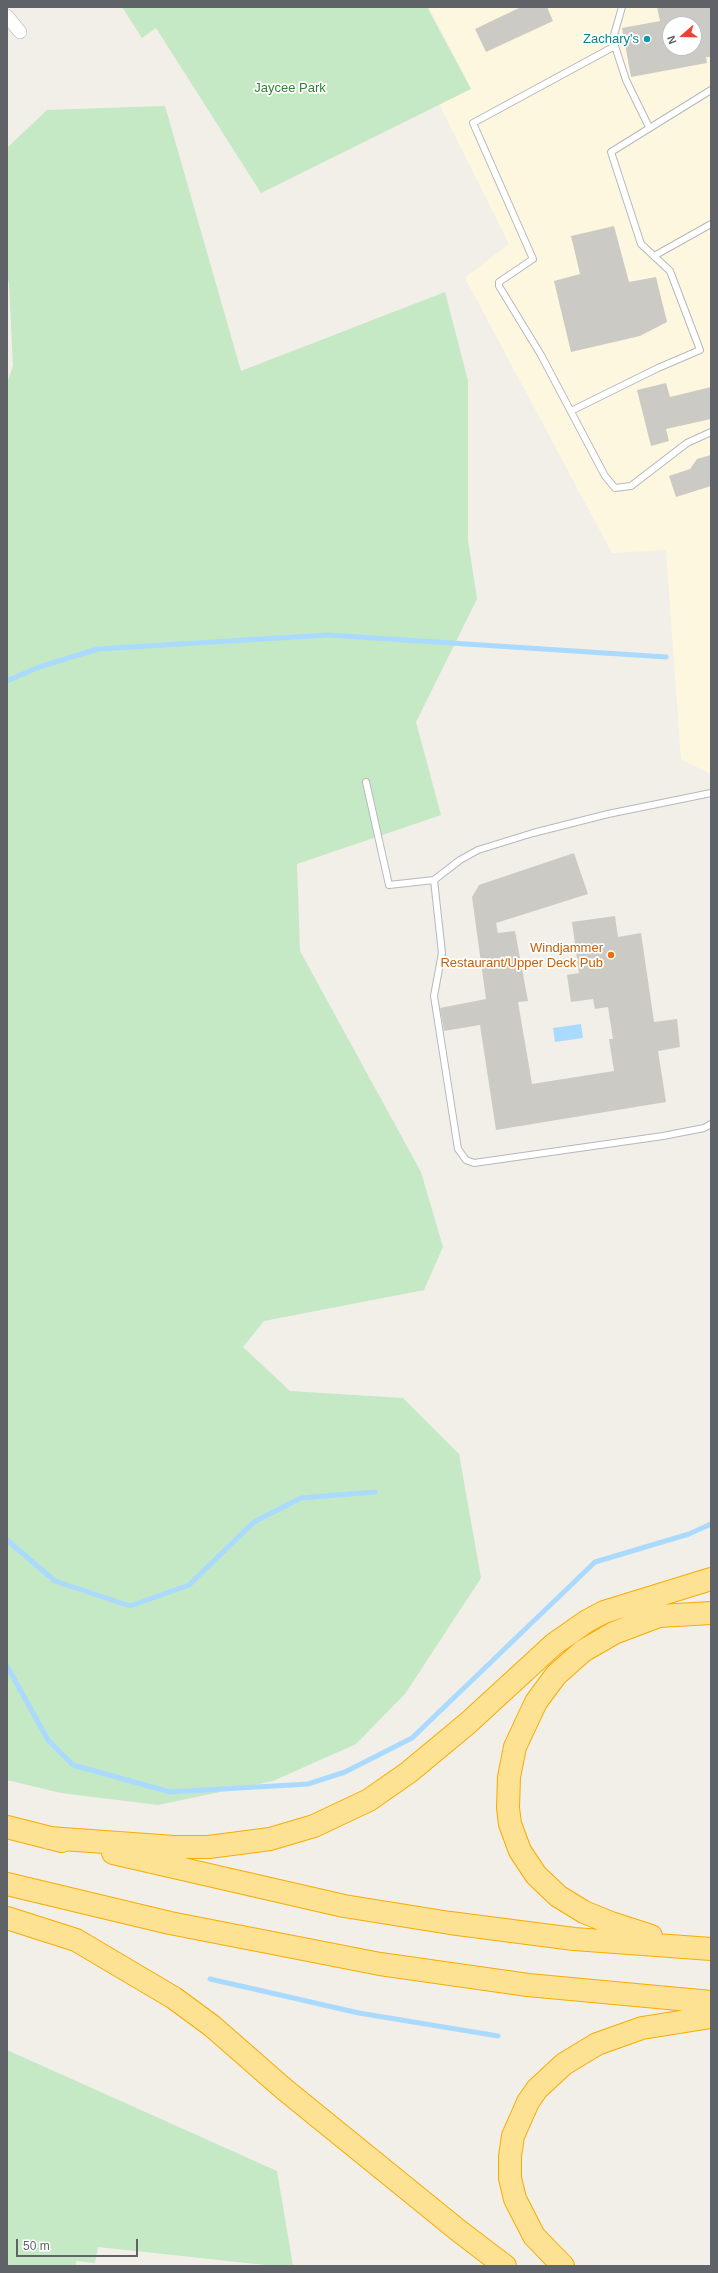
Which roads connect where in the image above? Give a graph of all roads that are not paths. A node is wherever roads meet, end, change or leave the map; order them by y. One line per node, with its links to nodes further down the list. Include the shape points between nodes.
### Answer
1 (622, 7): 4 (lane, via 614,35)
2 (7, 16): 3 (street)
3 (20, 32)
4 (615, 46): 6 (lane, via 628,85); 9 (lane, via 473,123 533,259 499,282 499,286)
5 (711, 90): 6 (lane)
6 (649, 127): 8 (lane, via 611,152 641,244)
7 (711, 224): 8 (lane)
8 (654, 256): 9 (lane, via 670,271 700,350)
9 (571, 411): 10 (lane, via 605,476 615,488 631,486 686,443)
10 (711, 432)
11 (366, 782): 13 (lane, via 389,885)
12 (711, 793): 13 (lane, via 608,814 519,837 478,850)
13 (434, 880): 14 (lane, via 442,953 434,996 458,1150 466,1160 474,1163 664,1136 704,1128)
14 (711, 1124)
15 (711, 1579): 18 (highway, via 604,1612 581,1624 554,1644 468,1723 409,1772 369,1800 314,1826 270,1839 209,1847)
16 (711, 1612): 21 (highway, via 659,1616 614,1633 568,1663 546,1688 528,1716 515,1747 508,1793 510,1824 520,1851 546,1886 571,1905 597,1918)
17 (7, 1827): 18 (highway)
18 (49, 1838): 21 (highway, via 344,1906 574,1939)
19 (7, 1884): 22 (highway, via 170,1923 380,1964 528,1985)
20 (7, 1918): 24 (highway, via 76,1940 174,1998 212,2026 296,2099)
21 (702, 1949)
22 (711, 2002)
23 (711, 2017): 25 (highway, via 642,2028 597,2044 564,2064 537,2089 528,2102 513,2136 510,2178 515,2199 534,2236)
24 (505, 2266)
25 (563, 2266)

